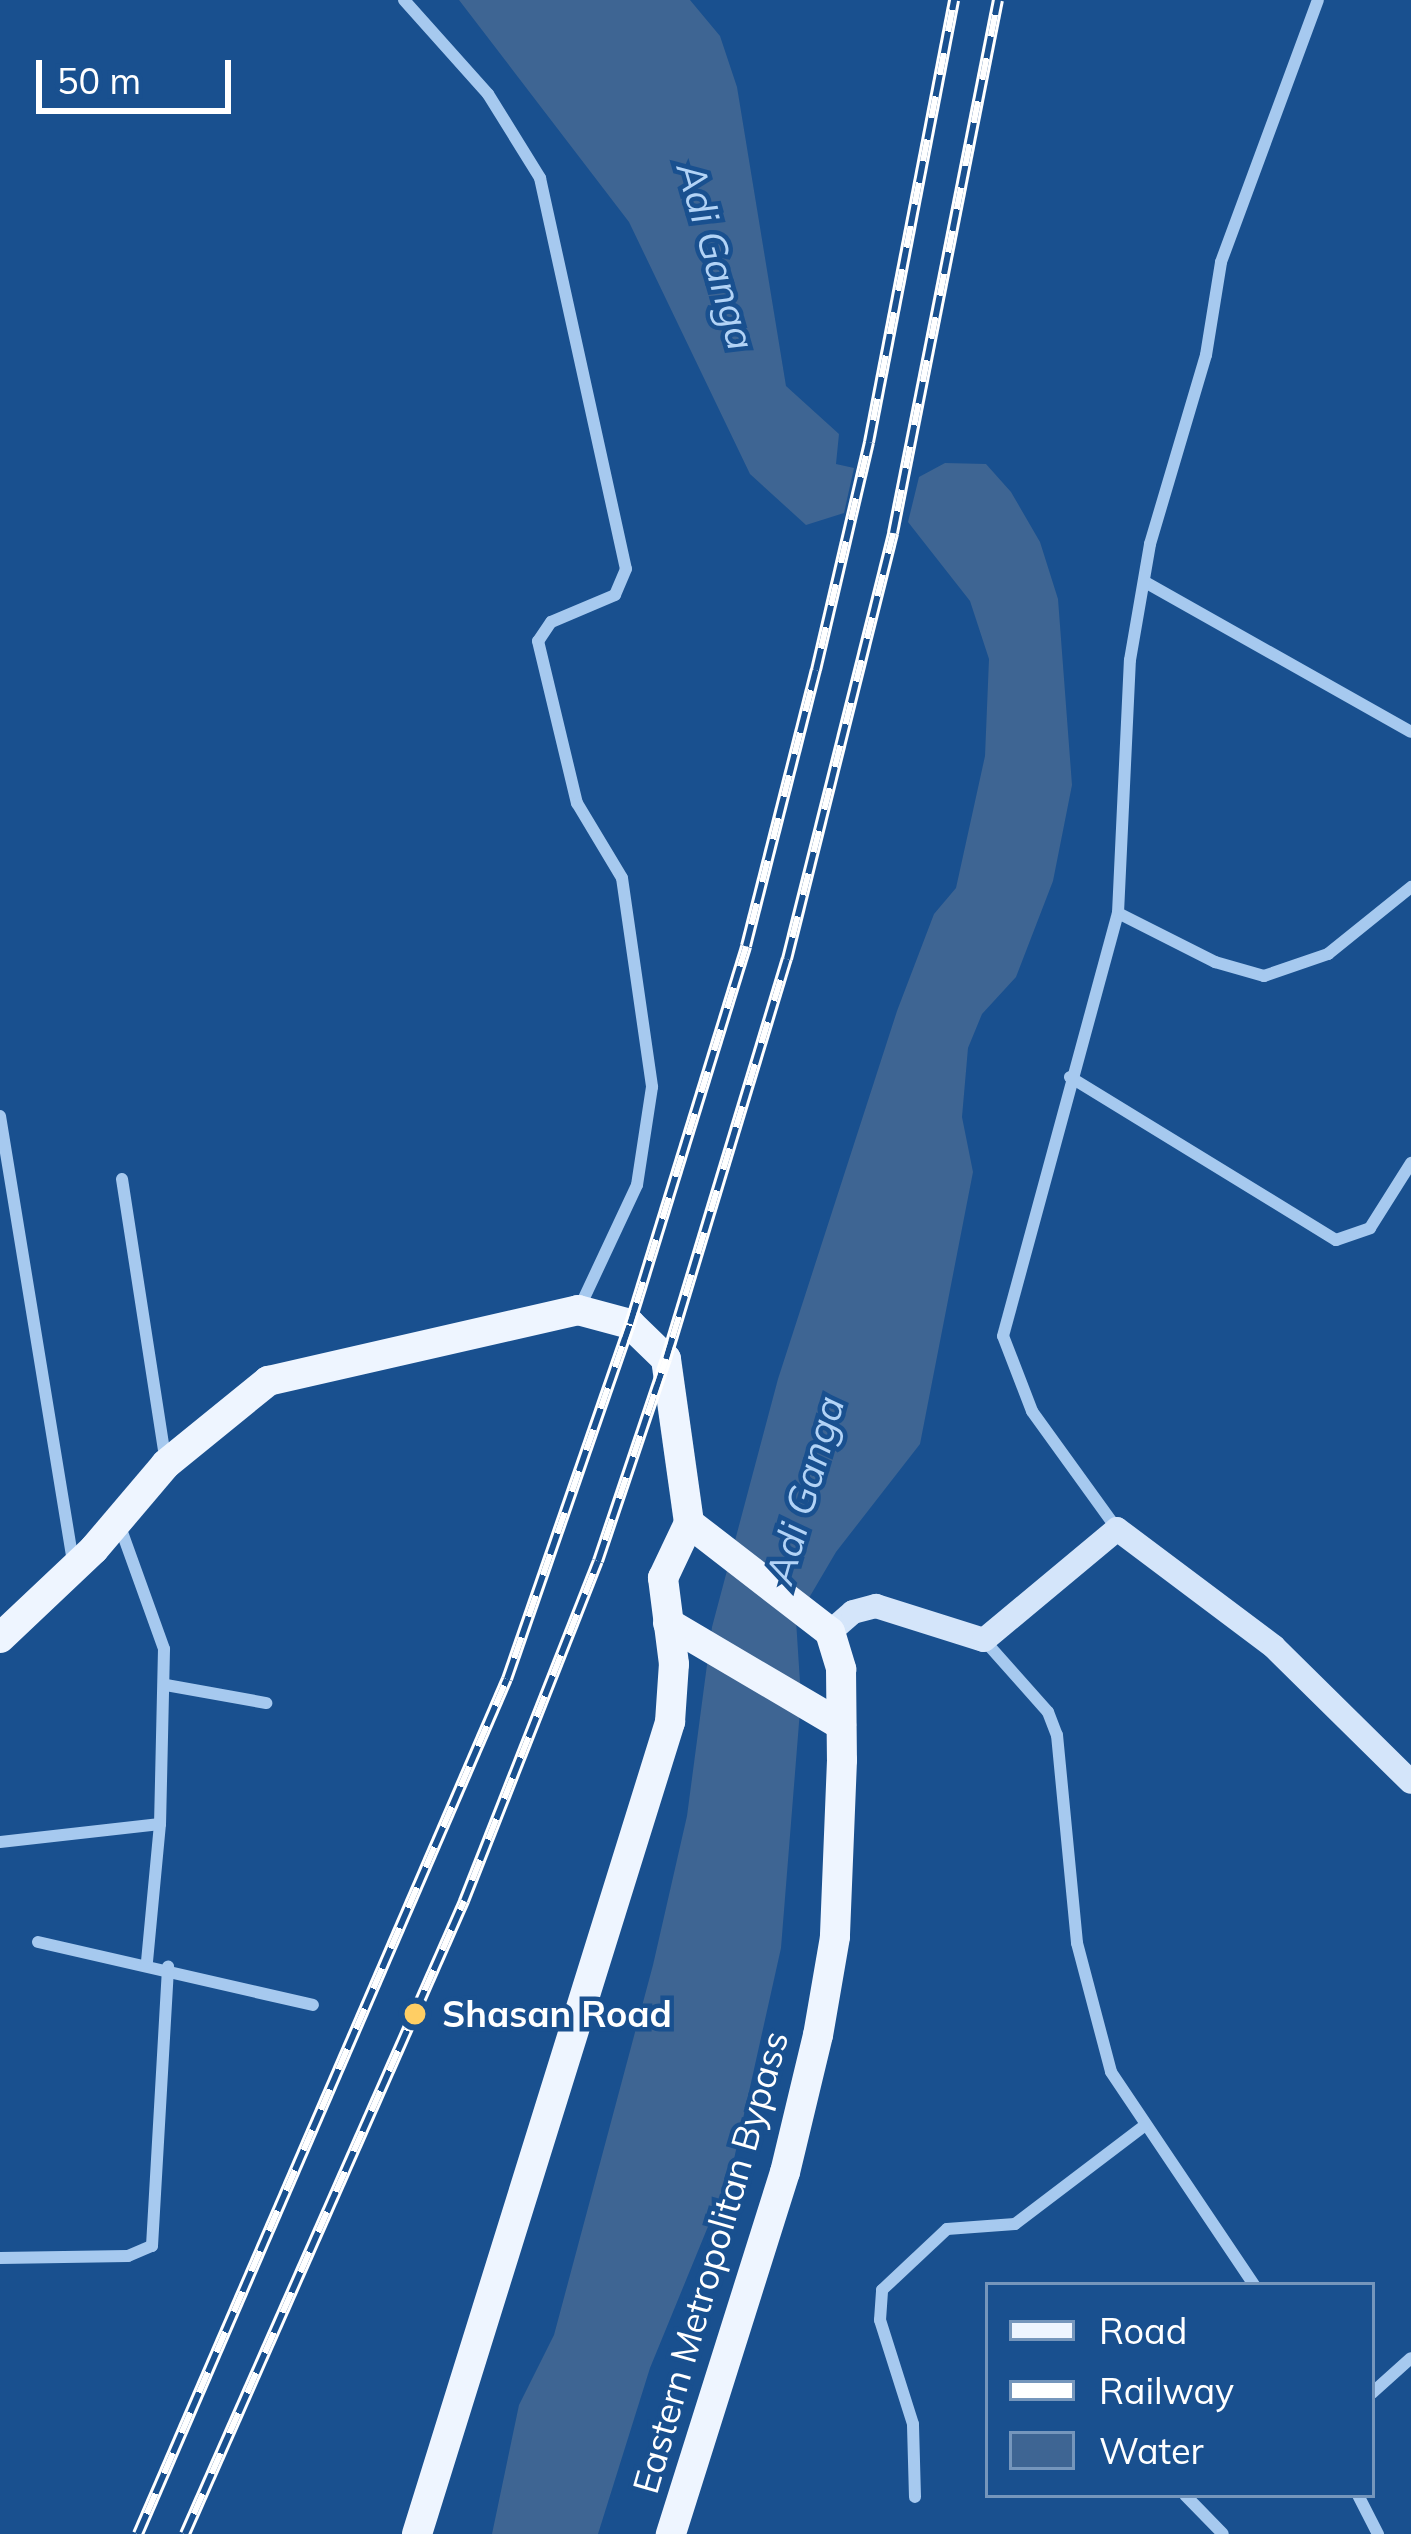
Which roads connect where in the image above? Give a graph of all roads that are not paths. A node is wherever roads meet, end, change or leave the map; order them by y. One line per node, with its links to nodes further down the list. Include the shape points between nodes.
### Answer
1 (404, 0): 11 (street, via 488,94 540,178 626,568 616,595 551,622 538,641 577,803 622,878 652,1087 643,1167)
2 (1318, 0): 3 (street, via 1220,262 1217,309)
3 (1145, 582): 4 (street); 6 (street, via 1130,660)
4 (1411, 732)
5 (1411, 887): 6 (street, via 1328,954 1264,976 1215,962)
6 (1118, 913): 7 (street)
7 (1070, 1077): 9 (street, via 1336,1240 1370,1228); 15 (street, via 1003,1336 1032,1411)
8 (0, 1116): 16 (street)
9 (1411, 1163)
10 (122, 1179): 12 (street)
11 (578, 1310): 12 (main road, via 268,1381); 14 (main road, via 631,1324 669,1365)
12 (166, 1464): 13 (main road)
13 (118, 1520): 16 (main road); 21 (street, via 155,1617)
14 (689, 1523): 17 (main road); 18 (main road, via 663,1578)
15 (1117, 1529): 20 (main road); 24 (main road, via 1274,1647)
16 (75, 1568): 19 (main road)
17 (819, 1626): 20 (main road, via 876,1606); 23 (main road, Eastern Metropolitan Bypass, via 841,1669)
18 (678, 1628): 23 (main road); 39 (main road, via 670,1722)
19 (0, 1638)
20 (984, 1640): 31 (street, via 1048,1712 1058,1735 1087,1999 1111,2072)
21 (166, 1685): 22 (street); 25 (street)
22 (266, 1703)
23 (842, 1725): 40 (main road, Eastern Metropolitan Bypass, via 835,1937 818,2035 785,2172)
24 (1411, 1782)
25 (160, 1825): 26 (street); 28 (street)
26 (0, 1842)
27 (38, 1942): 28 (street)
28 (147, 1961): 29 (street)
29 (168, 1966): 30 (street); 32 (street, via 152,2246 128,2256)
30 (313, 2005)
31 (1144, 2126): 33 (street); 36 (street, via 1015,2224 947,2228 882,2290 880,2320 913,2424)
32 (0, 2258)
33 (1252, 2282)
34 (1411, 2357): 35 (street)
35 (1375, 2390)
36 (916, 2497)
37 (1188, 2498): 41 (street)
38 (1360, 2498): 42 (street)
39 (417, 2534)
40 (671, 2534)
41 (1223, 2534)
42 (1378, 2534)

